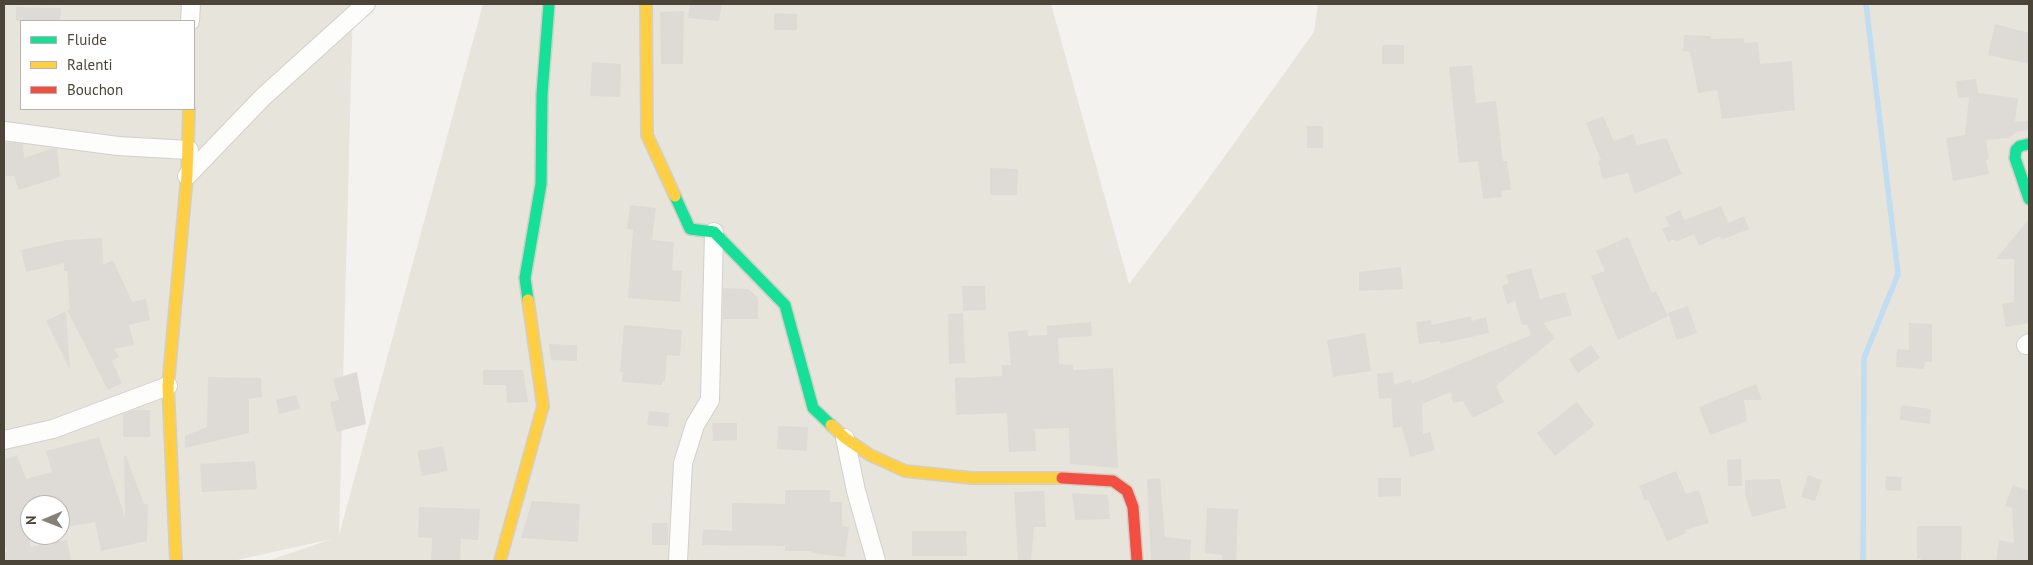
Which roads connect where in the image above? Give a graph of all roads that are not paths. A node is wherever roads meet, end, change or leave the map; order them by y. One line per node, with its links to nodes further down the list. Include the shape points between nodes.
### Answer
1 (191, 4): 5 (street)
2 (366, 4): 10 (street, via 263,97)
3 (549, 4): 17 (street, via 542,94 541,184 525,278 543,406)
4 (646, 4): 12 (street, via 647,135 690,230)
5 (190, 20)
6 (189, 110): 9 (street)
7 (4, 131): 9 (street, via 118,146)
8 (2029, 144): 11 (street, via 2016,150 2015,158)
9 (189, 150): 10 (street)
10 (188, 176): 13 (street)
11 (2029, 199)
12 (714, 232): 14 (street, via 784,305 813,408); 18 (street, via 710,400 695,425 683,463)
13 (168, 386): 15 (street, via 52,429); 16 (street)
14 (845, 438): 19 (street); 20 (street, via 870,455 905,471 972,478 1048,477 1113,481 1128,491)
15 (4, 440)
16 (176, 561)
17 (500, 561)
18 (678, 561)
19 (876, 561)
20 (1137, 561)

